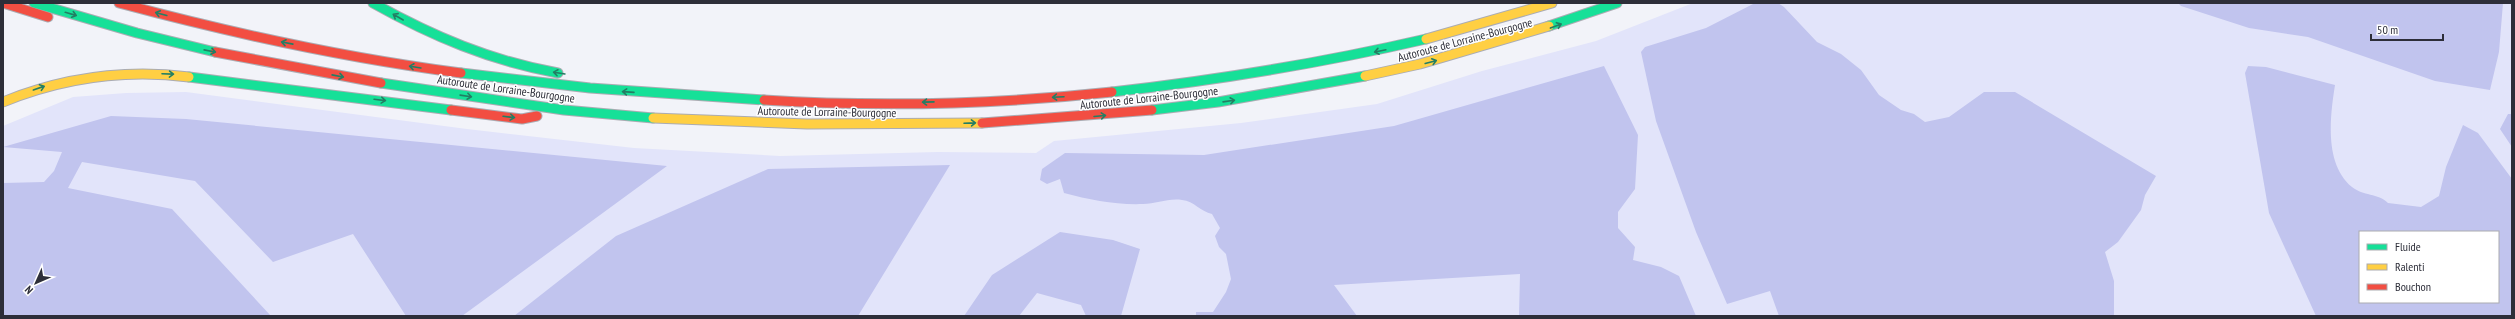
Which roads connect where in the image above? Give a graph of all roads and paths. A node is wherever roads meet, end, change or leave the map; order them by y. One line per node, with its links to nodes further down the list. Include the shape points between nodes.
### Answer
1 (34, 3): 7 (highway, Autoroute de Lorraine-Bourgogne, one-way to 7)
2 (118, 3): 10 (highway, Autoroute de Lorraine-Bourgogne, one-way to 2, via 560,87 429,69 251,36)
3 (373, 3): 8 (highway, one-way to 3, via 515,65 469,50 420,30)
4 (1552, 3): 10 (highway, Autoroute de Lorraine-Bourgogne, one-way to 10, via 1501,20 1391,49 1238,78 1175,86 1063,97 982,101 853,103)
5 (1618, 3): 12 (highway, Autoroute de Lorraine-Bourgogne, one-way to 5, via 716,121 903,125 1047,120 1164,110 1262,96 1394,72 1542,30)
6 (3, 4): 7 (highway, via 76,26)
7 (193, 48): 12 (highway, Autoroute de Lorraine-Bourgogne, one-way to 12, via 370,82)
8 (566, 74)
9 (594, 78): 10 (highway)
10 (722, 99)
11 (3, 102): 12 (highway, one-way to 12, via 55,82 125,73 175,75 522,119)
12 (567, 110)

